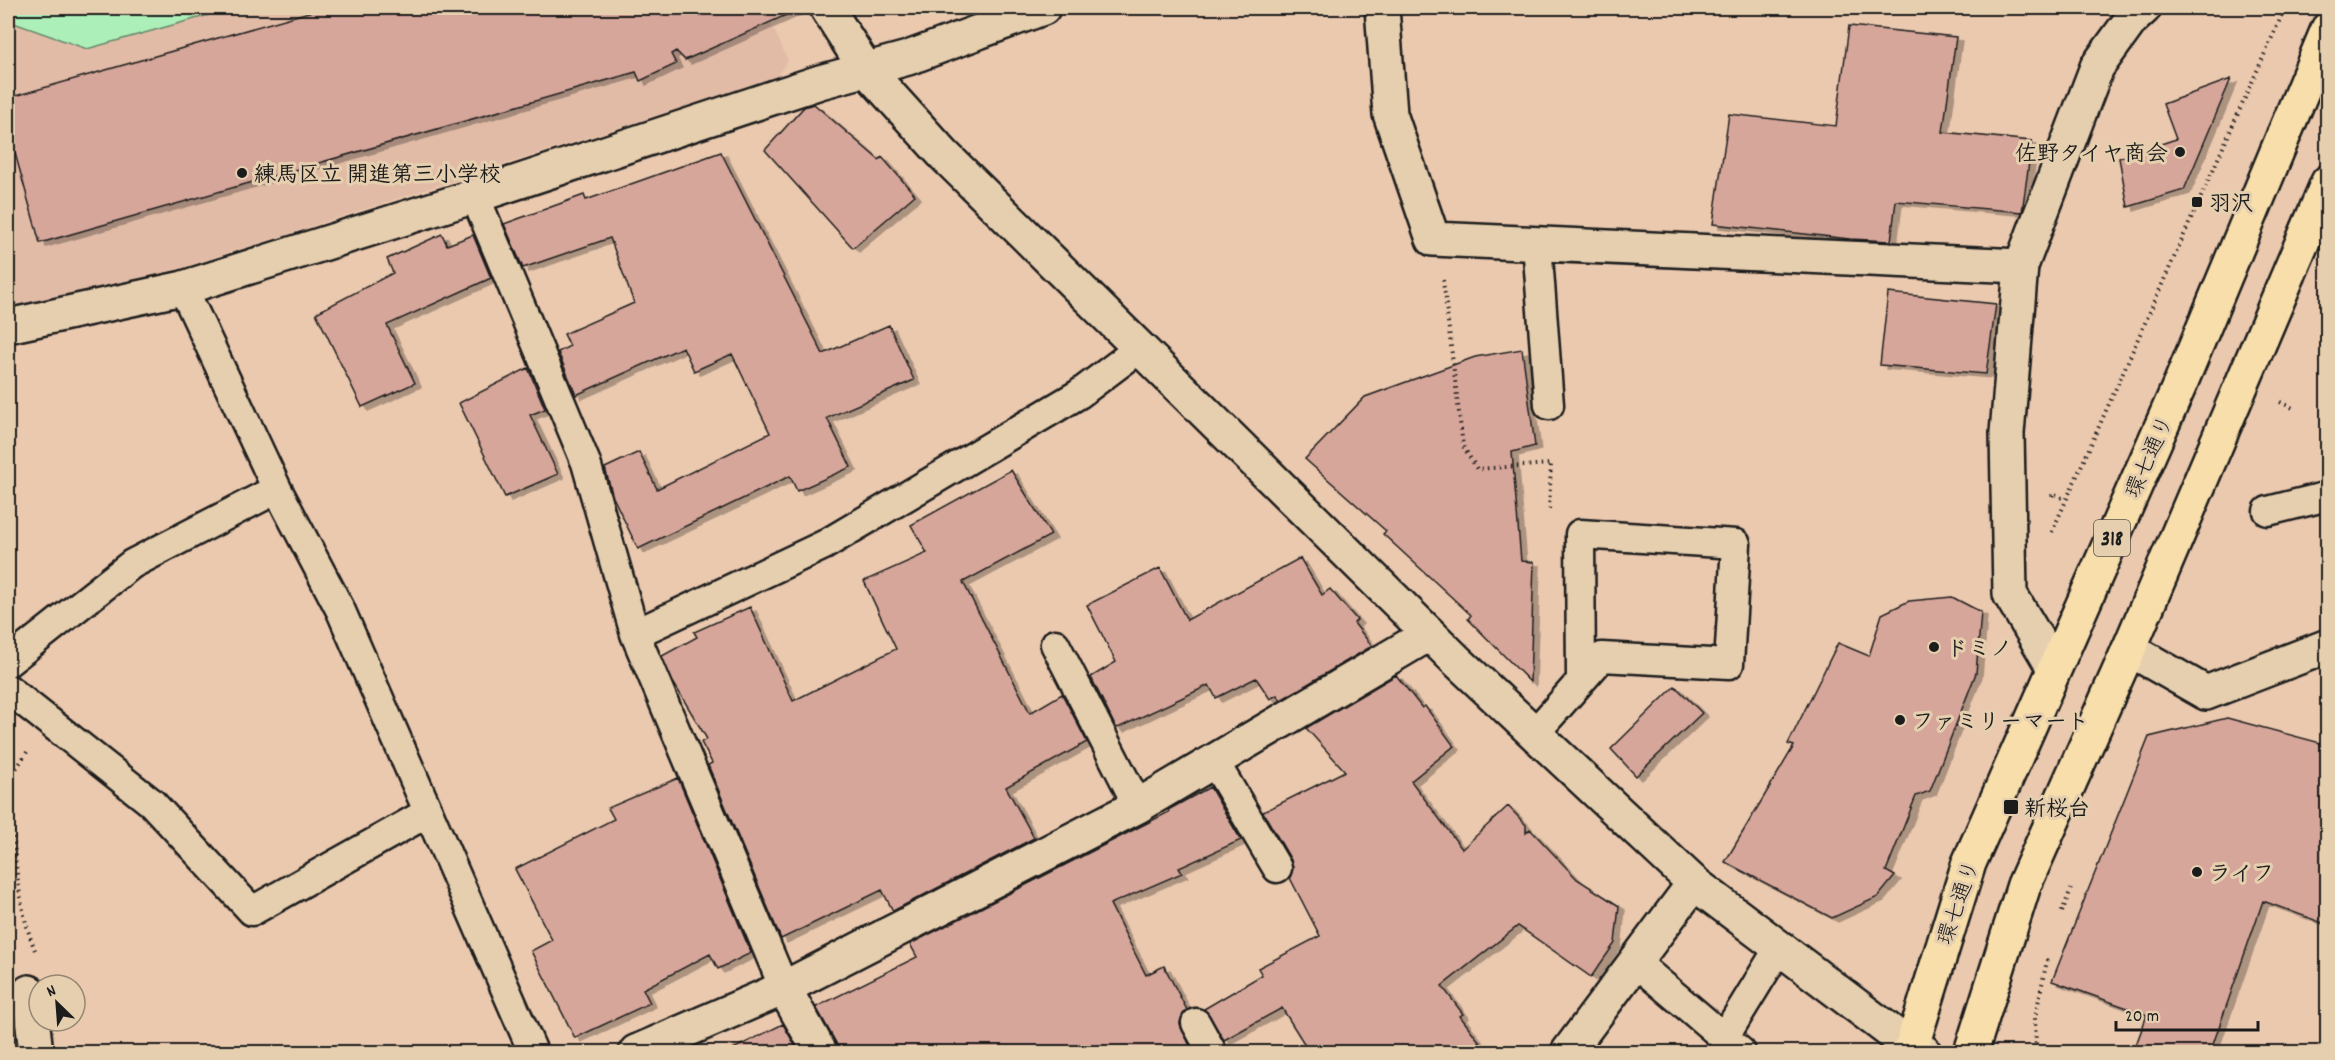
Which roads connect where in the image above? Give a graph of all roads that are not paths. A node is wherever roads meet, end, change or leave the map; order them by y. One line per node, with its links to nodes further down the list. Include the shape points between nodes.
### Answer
1 (827, 8): 6 (street)
2 (1043, 8): 6 (street, via 908,57)
3 (1382, 8): 9 (street, via 1390,114 1433,239)
4 (2144, 8): 10 (street, via 2097,67)
5 (2328, 29): 24 (main road, 環七通り / 318, via 2181,382)
6 (865, 68): 8 (street); 13 (street, via 944,155)
7 (2328, 182): 22 (main road)
8 (476, 196): 11 (street); 18 (lane, via 586,463)
9 (1537, 243): 10 (street); 14 (lane)
10 (2021, 266): 24 (street, via 2007,433 2010,594)
11 (183, 288): 12 (street); 15 (lane)
12 (8, 326)
13 (1140, 348): 18 (lane, via 1079,394 824,545); 19 (street)
14 (1549, 405)
15 (278, 489): 23 (lane, via 132,564); 30 (lane, via 340,609)
16 (2328, 496): 17 (lane)
17 (2268, 511)
18 (635, 634): 35 (lane)
19 (1429, 634): 27 (street); 28 (street)
20 (1055, 644): 29 (lane)
21 (2328, 646): 22 (street, via 2206,693)
22 (2129, 650): 46 (main road, via 2024,885)
23 (8, 662)
24 (2054, 668): 39 (main road, 環七通り / 318, via 1969,863)
25 (1581, 681): 25 (lane, via 1580,534 1736,544 1729,664 1602,657); 27 (lane)
26 (8, 689): 30 (lane, via 152,803 252,911)
27 (1534, 734): 32 (street)
28 (1214, 761): 29 (street); 31 (lane)
29 (1138, 806): 35 (street)
30 (427, 813): 41 (lane)
31 (1277, 868)
32 (1694, 883): 33 (street); 34 (street)
33 (1779, 948): 38 (lane); 39 (street)
34 (1635, 962): 38 (lane); 45 (street)
35 (784, 988): 42 (street); 43 (street)
36 (1196, 1023): 44 (lane)
37 (34, 1033): 40 (street)
38 (1733, 1045)
39 (1915, 1051)
40 (36, 1053)
41 (533, 1053)
42 (636, 1053)
43 (820, 1053)
44 (1212, 1053)
45 (1568, 1053)
46 (1971, 1053)

